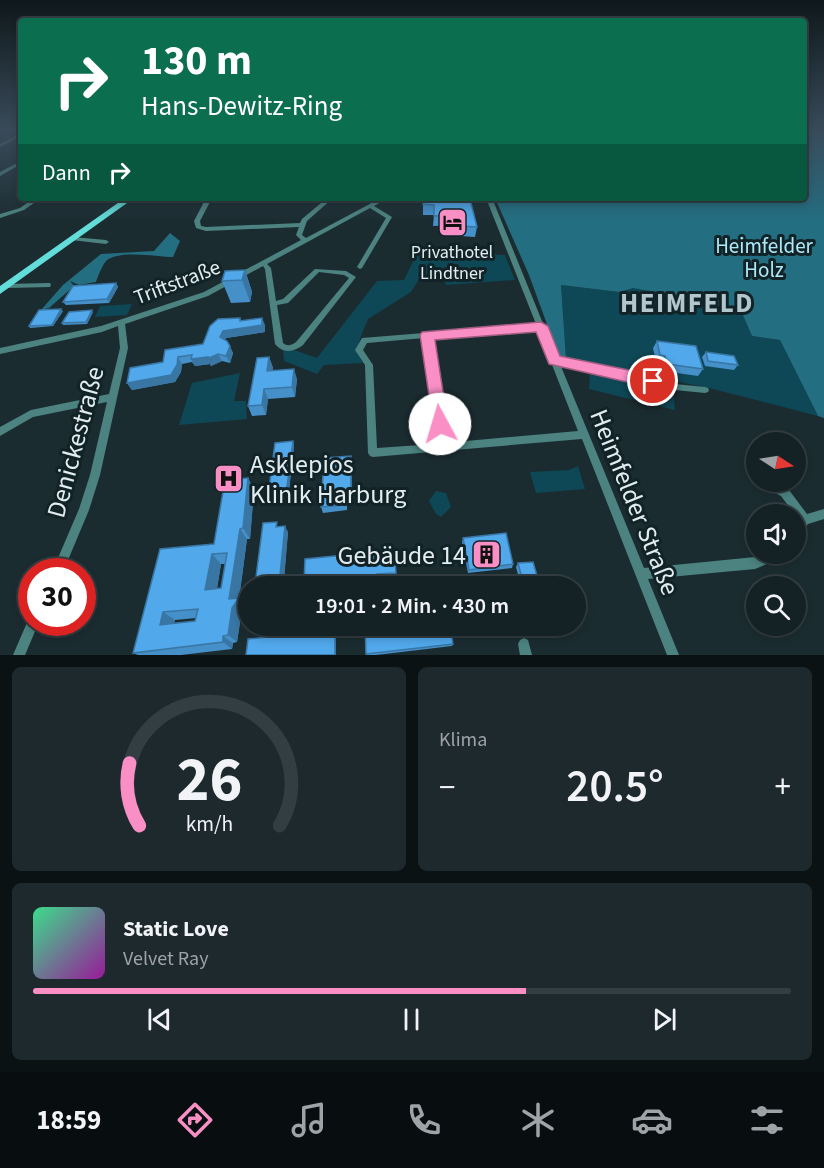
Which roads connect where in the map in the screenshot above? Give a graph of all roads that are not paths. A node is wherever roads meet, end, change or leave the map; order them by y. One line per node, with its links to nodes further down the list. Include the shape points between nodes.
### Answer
1 (18, 164): 2 (street)
2 (0, 174)
3 (34, 201): 10 (street)
4 (126, 201): 12 (main road)
5 (207, 201): 11 (street, via 197,221 198,227 206,230)
6 (327, 201): 11 (street)
7 (379, 201): 9 (street, Triftstraße)
8 (490, 201): 21 (street, Heimfelder Straße)
9 (370, 206): 13 (street, Triftstraße); 16 (street, via 389,218)
10 (0, 216)
11 (301, 225): 13 (street, via 299,235)
12 (73, 239): 14 (street); 18 (main road)
13 (306, 241): 15 (street, Triftstraße)
14 (106, 242)
15 (264, 264): 19 (street, via 268,268); 20 (street, Triftstraße, via 217,290)
16 (360, 267)
17 (48, 285): 18 (street)
18 (3, 288)
19 (273, 304): 19 (street, via 281,347 293,348 352,283 353,277 317,270 285,301)
20 (121, 322): 23 (street, Triftstraße); 26 (street, Denickestraße, via 124,348)
21 (541, 326): 22 (street); 24 (street, Heimfelder Straße)
22 (427, 335): 29 (street, via 441,419); 29 (street, via 365,340 359,350 369,365 373,453)
23 (0, 351)
24 (554, 360): 25 (street); 28 (street, Heimfelder Straße)
25 (705, 390)
26 (113, 397): 27 (street, via 31,414); 34 (street, Denickestraße, via 92,488)
27 (0, 432)
28 (584, 435): 29 (street); 36 (street, Heimfelder Straße)
29 (440, 447)
30 (784, 493): 31 (street)
31 (793, 504)
32 (824, 514): 33 (street)
33 (806, 520)
34 (63, 558)
35 (746, 564): 36 (street)
36 (640, 574): 39 (street, Heimfelder Straße)
37 (27, 636): 38 (street)
38 (19, 655)
39 (673, 655)

